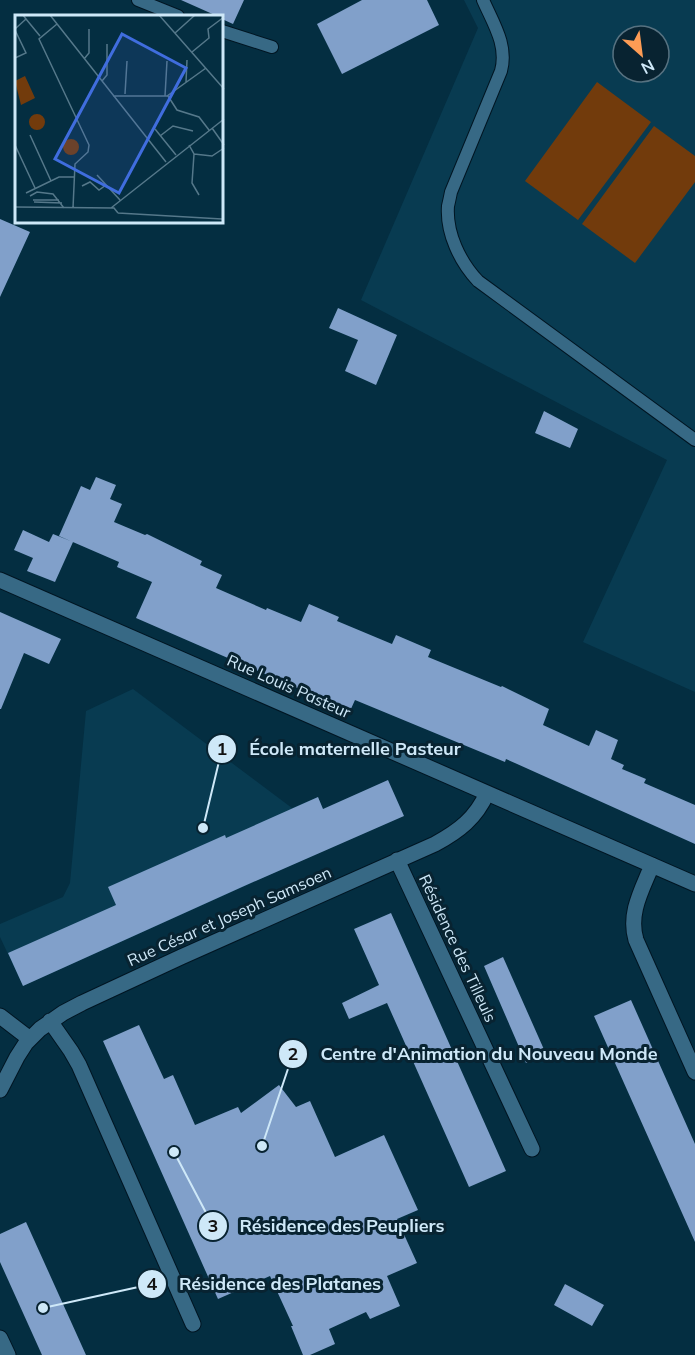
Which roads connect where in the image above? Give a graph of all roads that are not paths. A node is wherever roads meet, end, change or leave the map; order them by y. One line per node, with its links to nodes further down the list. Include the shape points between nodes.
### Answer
1 (483, 0): 6 (lane, via 502,43 504,61 451,192 449,220 457,248 478,281)
2 (145, 1): 3 (lane)
3 (176, 15)
4 (224, 32): 5 (lane)
5 (272, 47)
6 (695, 440)
7 (0, 580): 8 (street, Rue Louis Pasteur)
8 (487, 793): 9 (street, Rue César et Joseph Samsoen, via 478,811 459,830); 10 (street, Rue Louis Pasteur)
9 (397, 860): 13 (street, Rue César et Joseph Samsoen); 17 (street, Résidence des Tilleuls)
10 (652, 865): 11 (street, Rue Louis Pasteur); 15 (street, via 635,909 633,930)
11 (695, 884)
12 (0, 1016): 14 (street)
13 (50, 1021): 14 (street, Rue César et Joseph Samsoen); 18 (street, via 79,1065)
14 (30, 1039): 16 (street, Rue César et Joseph Samsoen)
15 (695, 1072)
16 (0, 1090)
17 (532, 1149)
18 (193, 1324)
19 (0, 1338): 20 (street)
20 (8, 1355)

